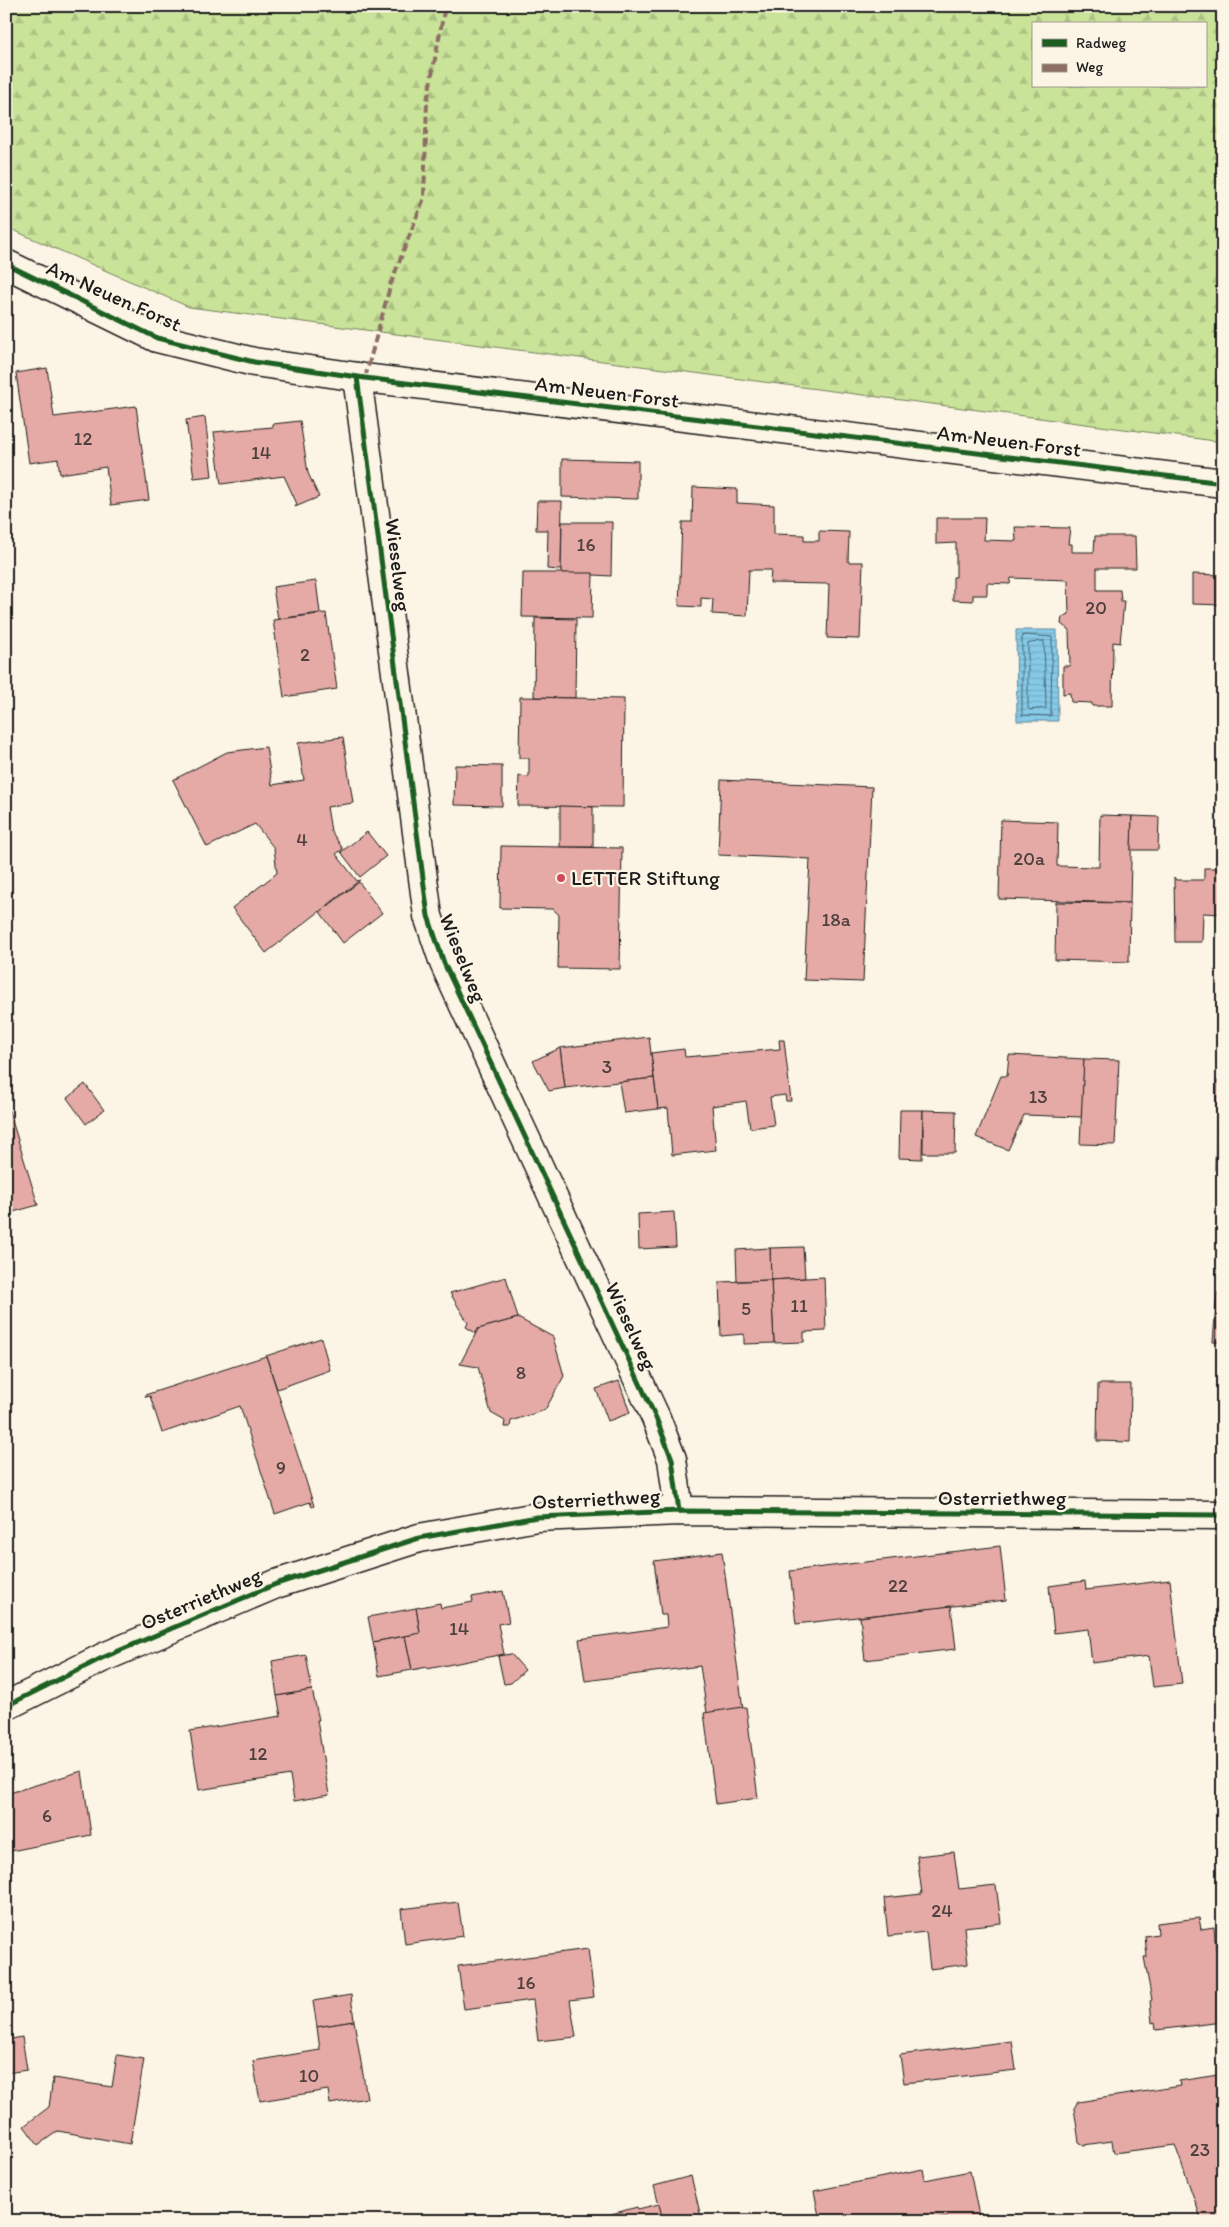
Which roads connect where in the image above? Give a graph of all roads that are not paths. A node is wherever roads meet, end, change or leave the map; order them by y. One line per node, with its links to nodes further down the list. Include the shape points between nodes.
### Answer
1 (6, 264): 2 (street, Am Neuen Forst, via 157,338 254,362)
2 (357, 377): 3 (street, Am Neuen Forst); 4 (street, Wieselweg, via 428,916 444,963 656,1418 672,1459)
3 (1223, 483)
4 (679, 1511): 5 (street, Osterriethweg); 6 (street, Osterriethweg, via 537,1517 419,1538 276,1584 102,1658)
5 (1223, 1515)
6 (6, 1706)

